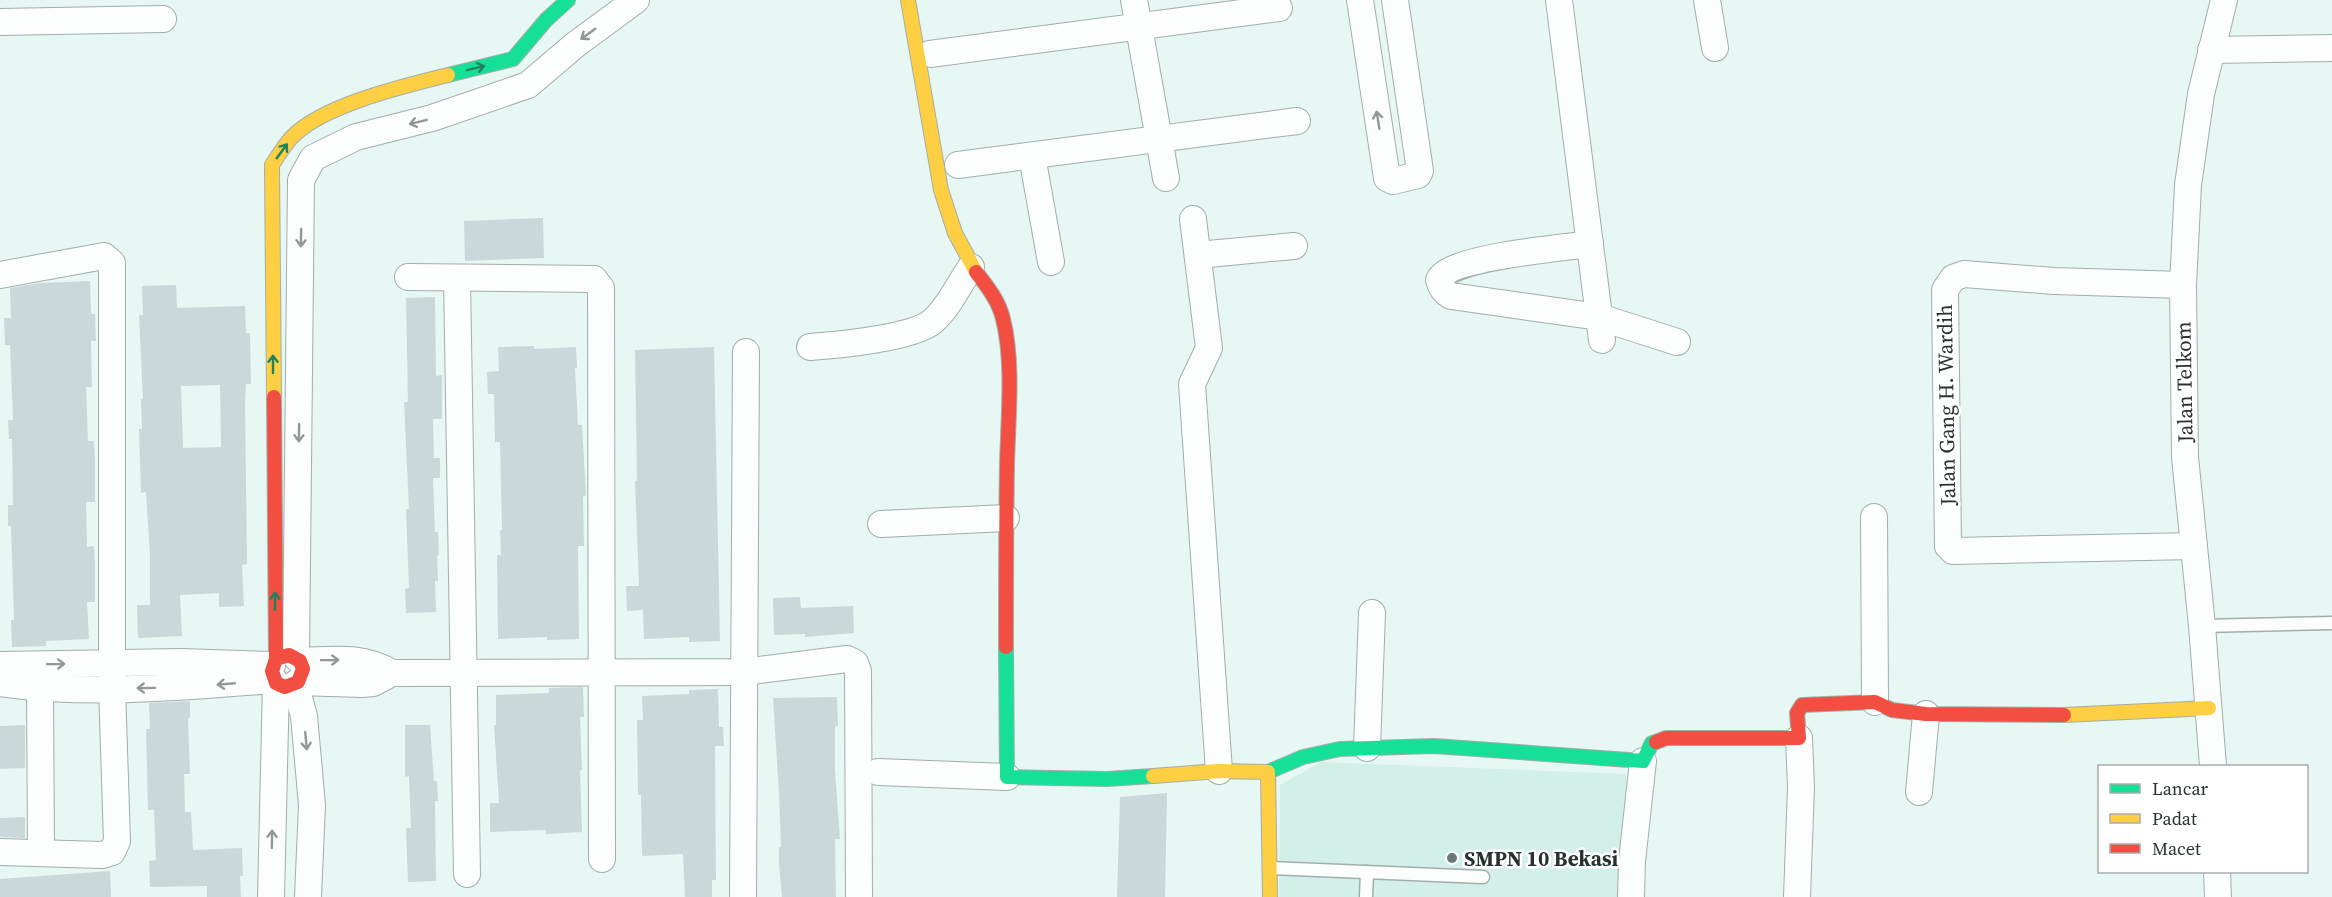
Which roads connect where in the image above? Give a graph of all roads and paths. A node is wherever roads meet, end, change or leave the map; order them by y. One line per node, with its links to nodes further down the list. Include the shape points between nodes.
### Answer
1 (568, 0): 18 (street)
2 (636, 0): 19 (street, one-way to 19)
3 (908, 0): 30 (street, via 942,190)
4 (1134, 0): 13 (street)
5 (1360, 0): 6 (street, one-way to 5, via 1420,171 1418,175 1393,181 1387,178)
6 (1395, 0)
7 (1559, 0): 26 (street)
8 (1707, 0): 14 (street)
9 (2224, 0): 16 (street, Jalan Telkom)
10 (1279, 8): 13 (street)
11 (163, 19): 12 (street)
12 (0, 22)
13 (1138, 26): 17 (street); 21 (street)
14 (1715, 48)
15 (2332, 48): 16 (street)
16 (2211, 50): 34 (street, Jalan Telkom, via 2188,185)
17 (930, 54)
18 (513, 59): 19 (street); 48 (street, one-way to 18, via 272,165 291,138 341,107)
19 (528, 85): 48 (street, one-way to 48, via 432,118 356,137 313,158 301,180)
20 (1297, 121): 21 (street)
21 (1159, 139): 22 (street); 24 (street)
22 (1032, 156): 23 (street); 29 (street)
23 (958, 165)
24 (1166, 178)
25 (1193, 219): 28 (street)
26 (1590, 244): 35 (street); 35 (street, via 1482,259 1445,272 1439,280 1451,296)
27 (1294, 246): 28 (street)
28 (1198, 255): 62 (street, via 1209,348 1192,384)
29 (1051, 262)
30 (971, 267): 37 (street, via 941,312 927,325 842,344); 40 (street, via 990,289 1003,318 1009,397)
31 (0, 275): 46 (street, via 104,256 112,263)
32 (408, 277): 33 (street)
33 (457, 278): 50 (street, via 594,279 601,288); 51 (street)
34 (2183, 285): 42 (street, Jalan Telkom, via 2185,457); 42 (street, Jalan Gang H. Wardih, via 1964,274 1953,278 1945,290 1949,550)
35 (1601, 328): 36 (street)
36 (1677, 342)
37 (810, 346)
38 (746, 352): 49 (street)
39 (1874, 517): 55 (street)
40 (1006, 518): 41 (street); 65 (street)
41 (880, 524)
42 (2194, 546): 45 (street, Jalan Telkom)
43 (1372, 613): 59 (street)
44 (2332, 623): 45 (lane)
45 (2202, 626): 56 (street, Jalan Telkom)
46 (112, 663): 47 (street, one-way to 46); 48 (street); 53 (street)
47 (0, 665)
48 (286, 671): 51 (street, via 359,660 392,673); 53 (street, one-way to 53, via 179,688); 75 (street, one-way to 48); 76 (street, one-way to 76, via 304,716 312,805)
49 (744, 672): 50 (street); 77 (street); 78 (street, via 847,659 855,663 860,764)
50 (602, 673): 51 (street); 69 (street)
51 (463, 674): 73 (street)
52 (0, 683): 54 (street)
53 (112, 688): 54 (street); 68 (street, via 117,841 112,852 102,855)
54 (40, 689): 68 (street)
55 (1875, 702): 57 (street, via 1892,710); 58 (street, via 1802,705 1797,713)
56 (2209, 708): 57 (street, via 2068,715); 61 (street, Jalan Telkom)
57 (1926, 714): 66 (street)
58 (1799, 738): 60 (street, via 1666,738 1652,743); 82 (street)
59 (1367, 748): 60 (street, via 1434,746); 64 (street, via 1303,757)
60 (1643, 761): 81 (street)
61 (2213, 765)
62 (1219, 771): 64 (street); 65 (street, via 1107,779)
63 (878, 772): 65 (street)
64 (1268, 772): 70 (street)
65 (1007, 777)
66 (1919, 792)
67 (0, 852): 68 (street)
68 (41, 852)
69 (602, 859)
70 (1269, 868): 71 (lane); 79 (street)
71 (1367, 872): 74 (lane); 80 (lane)
72 (2217, 873): 83 (street)
73 (466, 874)
74 (1483, 877)
75 (271, 897)
76 (308, 897)
77 (743, 897)
78 (859, 897)
79 (1270, 897)
80 (1366, 897)
81 (1631, 897)
82 (1797, 897)
83 (2218, 897)

